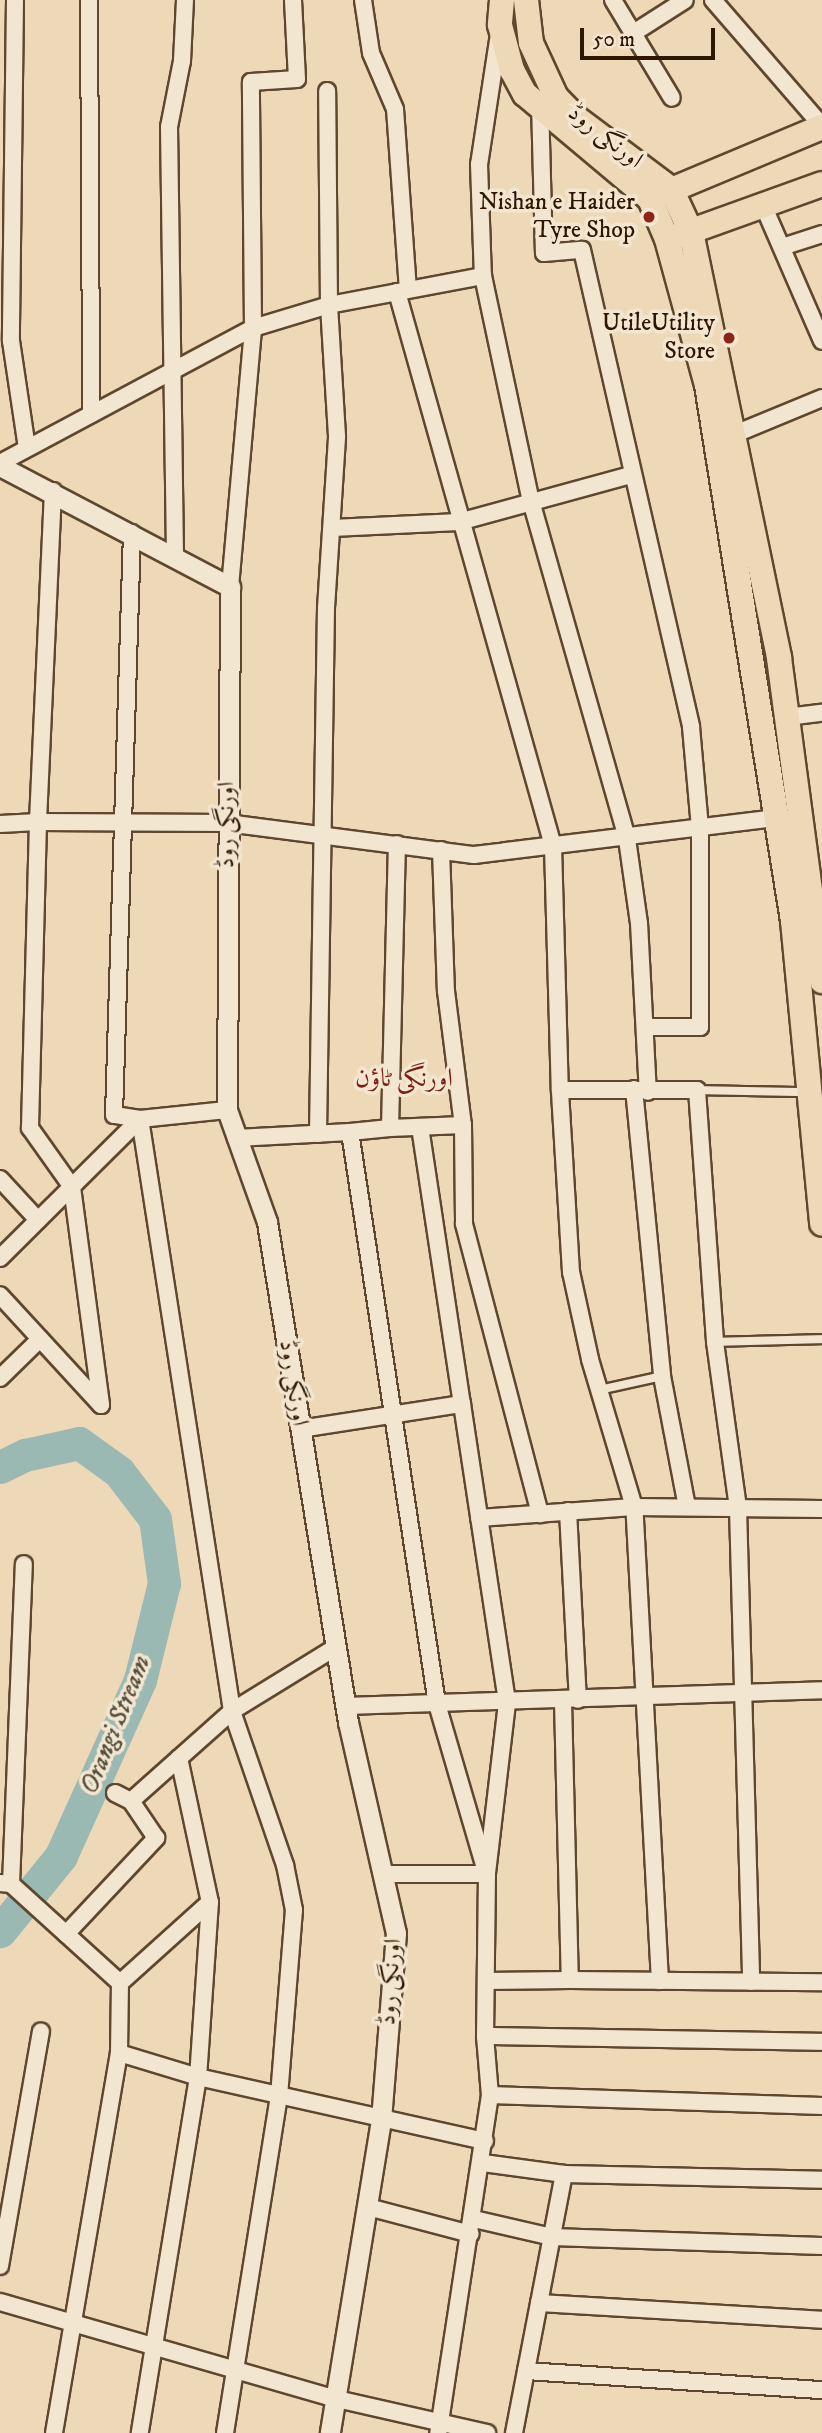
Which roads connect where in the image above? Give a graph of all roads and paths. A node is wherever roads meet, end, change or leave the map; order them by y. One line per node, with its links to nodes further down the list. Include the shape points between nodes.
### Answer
1 (15, 0): 13 (street)
2 (89, 0): 35 (street)
3 (185, 0): 33 (street, via 182,61 169,127)
4 (293, 0): 31 (street, via 297,79 251,82)
5 (363, 0): 28 (street, via 371,53 395,109)
6 (502, 0): 11 (main road)
7 (526, 0): 14 (main road, اورنگی روڈ, via 524,16)
8 (613, 0): 12 (street)
9 (685, 0): 12 (street)
10 (713, 0): 18 (street)
11 (500, 25): 17 (main road, via 512,70 525,94); 27 (street, via 479,164)
12 (635, 32): 16 (street)
13 (7, 38): 25 (street)
14 (539, 68): 17 (street); 20 (main road, اورنگی روڈ, via 575,117)
15 (327, 91): 29 (street)
16 (672, 97)
17 (541, 107): 20 (main road); 39 (street, via 544,253 582,250)
18 (822, 126): 20 (main road)
19 (822, 184): 21 (main road)
20 (660, 194): 22 (main road); 24 (main road)
21 (763, 205): 22 (main road); 26 (street)
22 (691, 232): 24 (main road); 36 (main road)
23 (822, 234): 26 (street)
24 (667, 239): 49 (main road, via 707,385)
25 (6, 240): 37 (street, via 11,341)
26 (782, 247): 30 (street)
27 (483, 276): 28 (street); 41 (street)
28 (402, 290): 29 (street); 42 (street)
29 (329, 305): 31 (street); 43 (street, via 337,436)
30 (815, 308): 32 (street)
31 (253, 328): 33 (street); 46 (street)
32 (822, 341)
33 (176, 368): 35 (street); 45 (street)
34 (821, 401): 36 (street)
35 (91, 414): 37 (street)
36 (735, 434): 48 (main road)
37 (27, 448): 38 (street)
38 (0, 464): 40 (street)
39 (631, 475): 41 (street); 54 (street, via 691,727)
40 (53, 491): 44 (street); 50 (street)
41 (531, 501): 42 (street); 56 (street)
42 (459, 522): 43 (street); 58 (street)
43 (332, 528): 55 (street)
44 (132, 533): 45 (street); 51 (street)
45 (176, 556): 46 (street)
46 (230, 587): 52 (street, اورنگی روڈ)
47 (822, 713): 48 (street)
48 (787, 717): 60 (main road)
49 (777, 818): 54 (street); 66 (main road, via 793,921)
50 (38, 822): 51 (street); 53 (street); 76 (street, via 30,1128)
51 (122, 823): 52 (street); 68 (street, via 114,1115)
52 (227, 823): 55 (street); 67 (street, اورنگی روڈ)
53 (0, 824)
54 (700, 827): 56 (street); 62 (street, via 700,1027)
55 (323, 833): 57 (street); 73 (street)
56 (627, 839): 58 (street); 62 (street, via 639,923)
57 (397, 844): 59 (street); 71 (street)
58 (553, 846): 59 (street, via 474,855); 63 (street)
59 (441, 850): 69 (street, via 446,991)
60 (814, 852): 61 (main road)
61 (822, 981)
62 (645, 1027): 65 (street)
63 (560, 1090): 65 (street); 86 (street, via 571,1272)
64 (697, 1090): 65 (street); 66 (lane); 83 (street)
65 (641, 1091): 84 (street)
66 (810, 1092): 78 (main road)
67 (227, 1110): 68 (street); 74 (street, اورنگی روڈ)
68 (140, 1119): 76 (street); 106 (street)
69 (463, 1125): 70 (street); 95 (street, via 464,1224)
70 (420, 1127): 71 (street); 87 (street)
71 (390, 1128): 72 (street)
72 (349, 1132): 73 (street); 88 (street)
73 (318, 1134): 74 (street)
74 (236, 1138): 89 (street, اورنگی روڈ, via 267,1222)
75 (0, 1179): 77 (street)
76 (72, 1187): 77 (street); 81 (street, via 101,1405)
77 (38, 1220): 79 (street)
78 (822, 1224)
79 (0, 1258)
80 (0, 1295): 81 (street)
81 (40, 1339): 85 (street)
82 (822, 1339): 83 (lane)
83 (715, 1342): 92 (street)
84 (662, 1376): 86 (lane); 91 (street)
85 (0, 1378)
86 (599, 1390): 90 (street)
87 (462, 1404): 88 (street); 96 (street)
88 (394, 1414): 89 (street); 104 (street)
89 (300, 1429): 98 (street, اورنگی روڈ)
90 (634, 1507): 91 (street); 94 (street); 101 (street)
91 (687, 1507): 92 (street)
92 (738, 1508): 93 (street); 100 (street)
93 (822, 1509)
94 (568, 1511): 95 (street); 102 (street)
95 (540, 1514): 96 (street)
96 (479, 1518): 103 (street)
97 (24, 1564): 112 (street)
98 (336, 1647): 105 (street, اورنگی روڈ); 106 (street)
99 (822, 1690): 100 (street)
100 (741, 1693): 101 (street); 118 (street)
101 (648, 1696): 102 (street); 116 (street)
102 (571, 1700): 103 (street); 115 (street)
103 (507, 1703): 104 (street); 111 (street)
104 (437, 1704): 105 (street); 111 (street)
105 (346, 1706): 110 (street, اورنگی روڈ)
106 (232, 1711): 107 (street); 127 (street, via 285,1865 294,1910)
107 (179, 1758): 109 (street); 113 (street)
108 (115, 1793): 109 (street)
109 (131, 1801): 114 (street, via 156,1838)
110 (383, 1874): 111 (street); 129 (street, اورنگی روڈ, via 396,1933)
111 (487, 1874): 117 (street)
112 (7, 1884): 114 (street)
113 (210, 1902): 120 (street); 125 (street)
114 (66, 1934): 120 (street)
115 (570, 1980): 116 (street); 117 (street)
116 (660, 1980): 118 (street)
117 (486, 1981): 122 (street)
118 (751, 1982): 119 (street)
119 (822, 1982)
120 (120, 1983): 124 (street)
121 (41, 2032): 138 (street)
122 (485, 2036): 123 (street); 126 (street)
123 (822, 2042)
124 (119, 2053): 125 (street); 142 (street)
125 (198, 2077): 127 (street); 143 (street)
126 (491, 2095): 128 (street); 130 (street)
127 (279, 2096): 129 (street); 144 (street)
128 (822, 2106)
129 (381, 2120): 130 (street); 134 (street, اورنگی روڈ)
130 (485, 2141): 131 (street)
131 (483, 2163): 132 (street); 135 (street)
132 (564, 2174): 133 (street); 136 (street)
133 (822, 2180)
134 (368, 2207): 135 (street); 147 (street, اورنگی روڈ)
135 (472, 2226): 136 (street); 148 (street)
136 (552, 2237): 137 (street); 140 (street)
137 (822, 2246)
138 (0, 2266)
139 (0, 2302): 142 (street)
140 (539, 2303): 141 (street); 145 (street)
141 (822, 2320)
142 (71, 2322): 143 (street); 149 (street)
143 (155, 2347): 144 (street); 150 (street)
144 (236, 2370): 147 (street); 151 (street)
145 (526, 2371): 146 (street); 154 (street)
146 (822, 2390)
147 (337, 2399): 148 (street); 152 (street, اورنگی روڈ)
148 (439, 2429): 153 (street)
149 (54, 2433)
150 (140, 2433)
151 (225, 2433)
152 (330, 2433)
153 (487, 2433)
154 (514, 2433)

